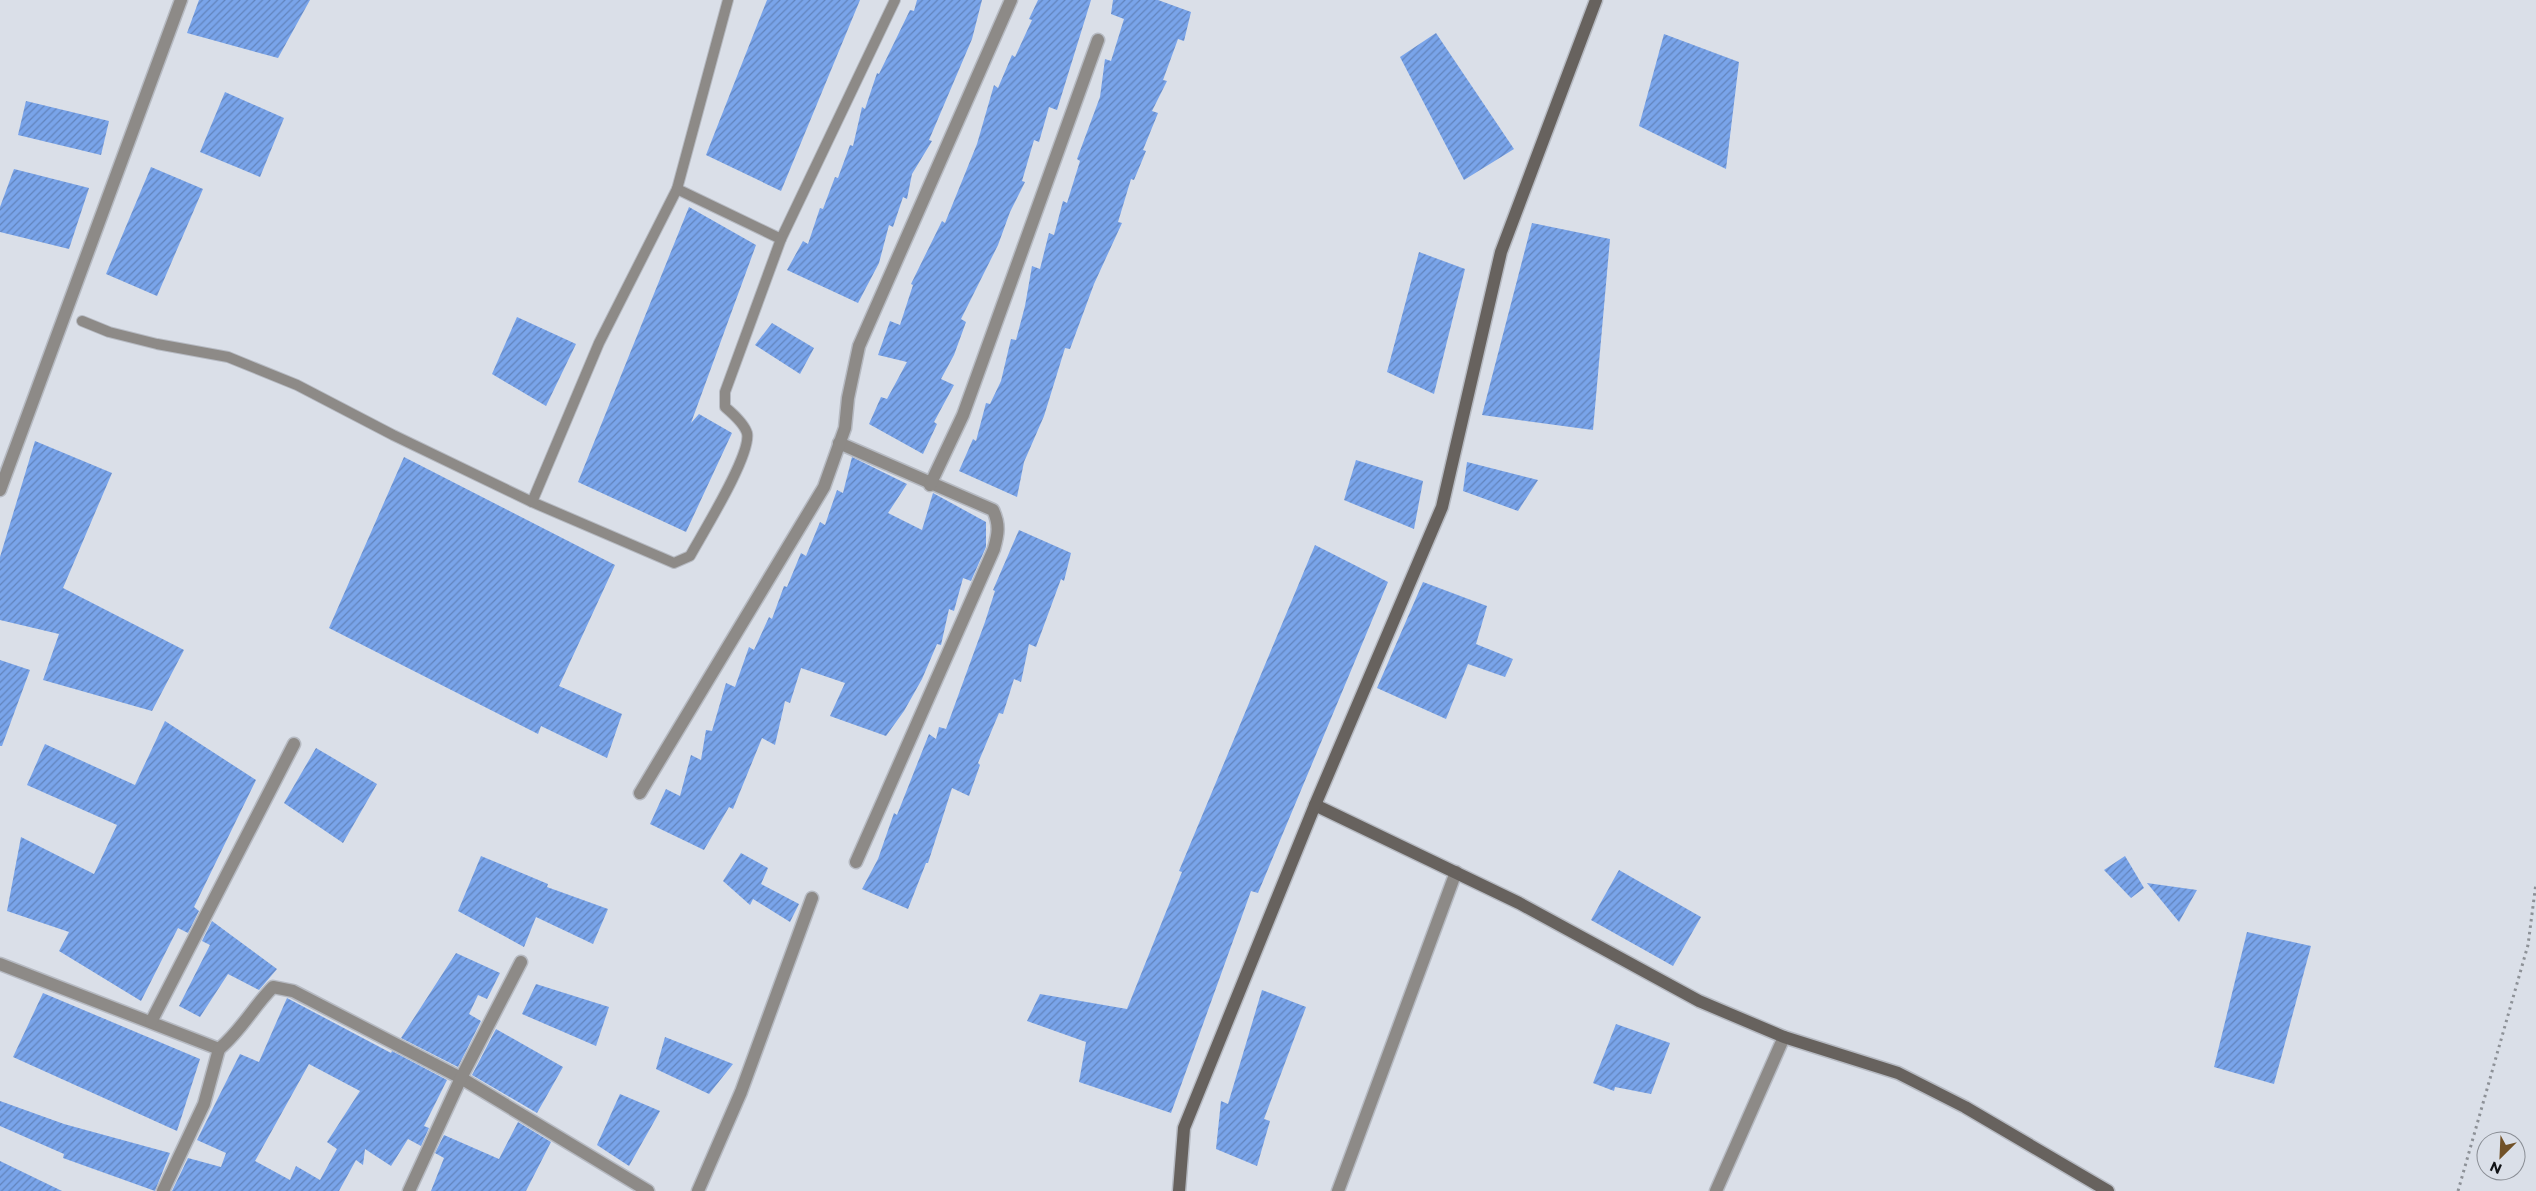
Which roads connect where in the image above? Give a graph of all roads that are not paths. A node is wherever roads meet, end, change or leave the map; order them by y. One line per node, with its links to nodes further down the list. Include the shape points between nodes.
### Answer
1 (181, 0): 12 (street)
2 (728, 0): 7 (lane)
3 (895, 0): 8 (lane)
4 (1011, 0): 10 (street, via 859,346)
5 (1596, 0): 16 (street, via 1501,252 1442,507)
6 (1098, 40): 11 (street, via 963,415)
7 (676, 189): 8 (lane); 13 (lane, via 600,343)
8 (781, 239): 13 (lane, via 725,392 725,407 747,433 745,455 690,556 674,563)
9 (82, 321): 13 (lane, via 109,332 228,357 271,374)
10 (840, 443): 11 (street); 15 (street, via 824,487)
11 (930, 485): 17 (street, via 992,510 999,532)
12 (0, 490)
13 (532, 502)
14 (294, 744): 22 (street)
15 (640, 792)
16 (1315, 805): 18 (street); 30 (street, via 1184,1128)
17 (856, 862)
18 (1456, 872): 23 (street, via 1699,1001); 31 (street)
19 (812, 898): 29 (street, via 741,1092)
20 (521, 962): 25 (street)
21 (0, 964): 22 (street)
22 (151, 1022): 24 (street)
23 (1784, 1037): 32 (street); 33 (street, via 1898,1073 1965,1107)
24 (219, 1049): 25 (street, via 236,1035 273,987 293,992); 26 (street, via 204,1104)
25 (462, 1078): 27 (street); 28 (street)
26 (163, 1191)
27 (409, 1191)
28 (648, 1191)
29 (698, 1191)
30 (1178, 1191)
31 (1338, 1191)
32 (1716, 1191)
33 (2108, 1191)

